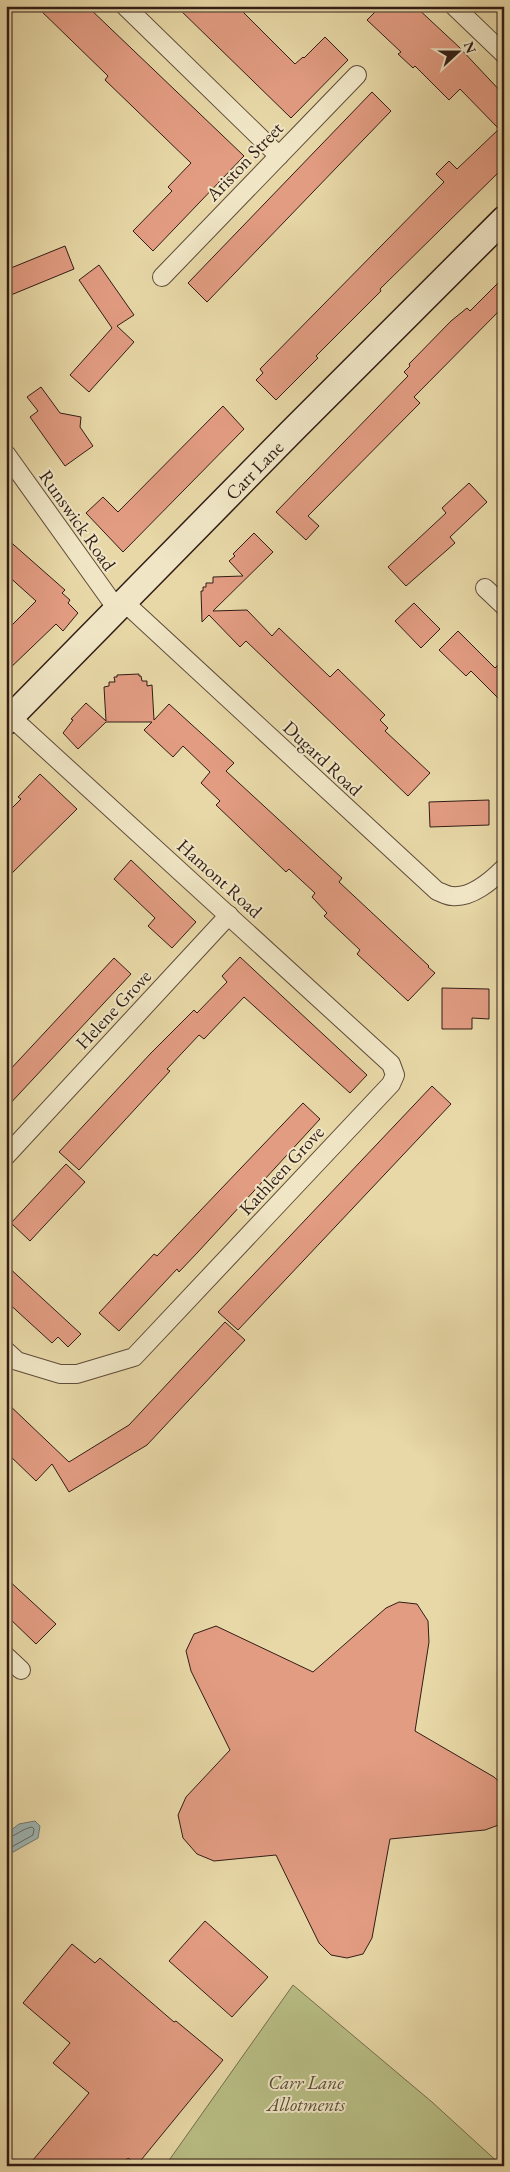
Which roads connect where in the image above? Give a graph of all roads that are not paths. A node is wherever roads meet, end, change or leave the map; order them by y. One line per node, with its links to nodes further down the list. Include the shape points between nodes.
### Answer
1 (125, 6): 5 (street)
2 (454, 6): 3 (street)
3 (504, 54)
4 (357, 75): 5 (street, Ariston Street)
5 (279, 156): 7 (street, Ariston Street)
6 (504, 219): 10 (street, Carr Lane)
7 (162, 277)
8 (6, 454): 10 (street, Runswick Road)
9 (485, 588): 11 (street)
10 (120, 606): 12 (street, Carr Lane); 13 (street, Dugard Road, via 437,891 452,896 474,892)
11 (504, 606)
12 (9, 719): 14 (street, Hamont Road)
13 (504, 868)
14 (229, 915): 15 (street, Hamont Road, via 391,1064); 16 (street, Helene Grove)
15 (395, 1075): 17 (street, Kathleen Grove, via 391,1084 134,1357 77,1374 60,1374 17,1360)
16 (6, 1156)
17 (6, 1351)
18 (6, 1656): 19 (street)
19 (21, 1670)

